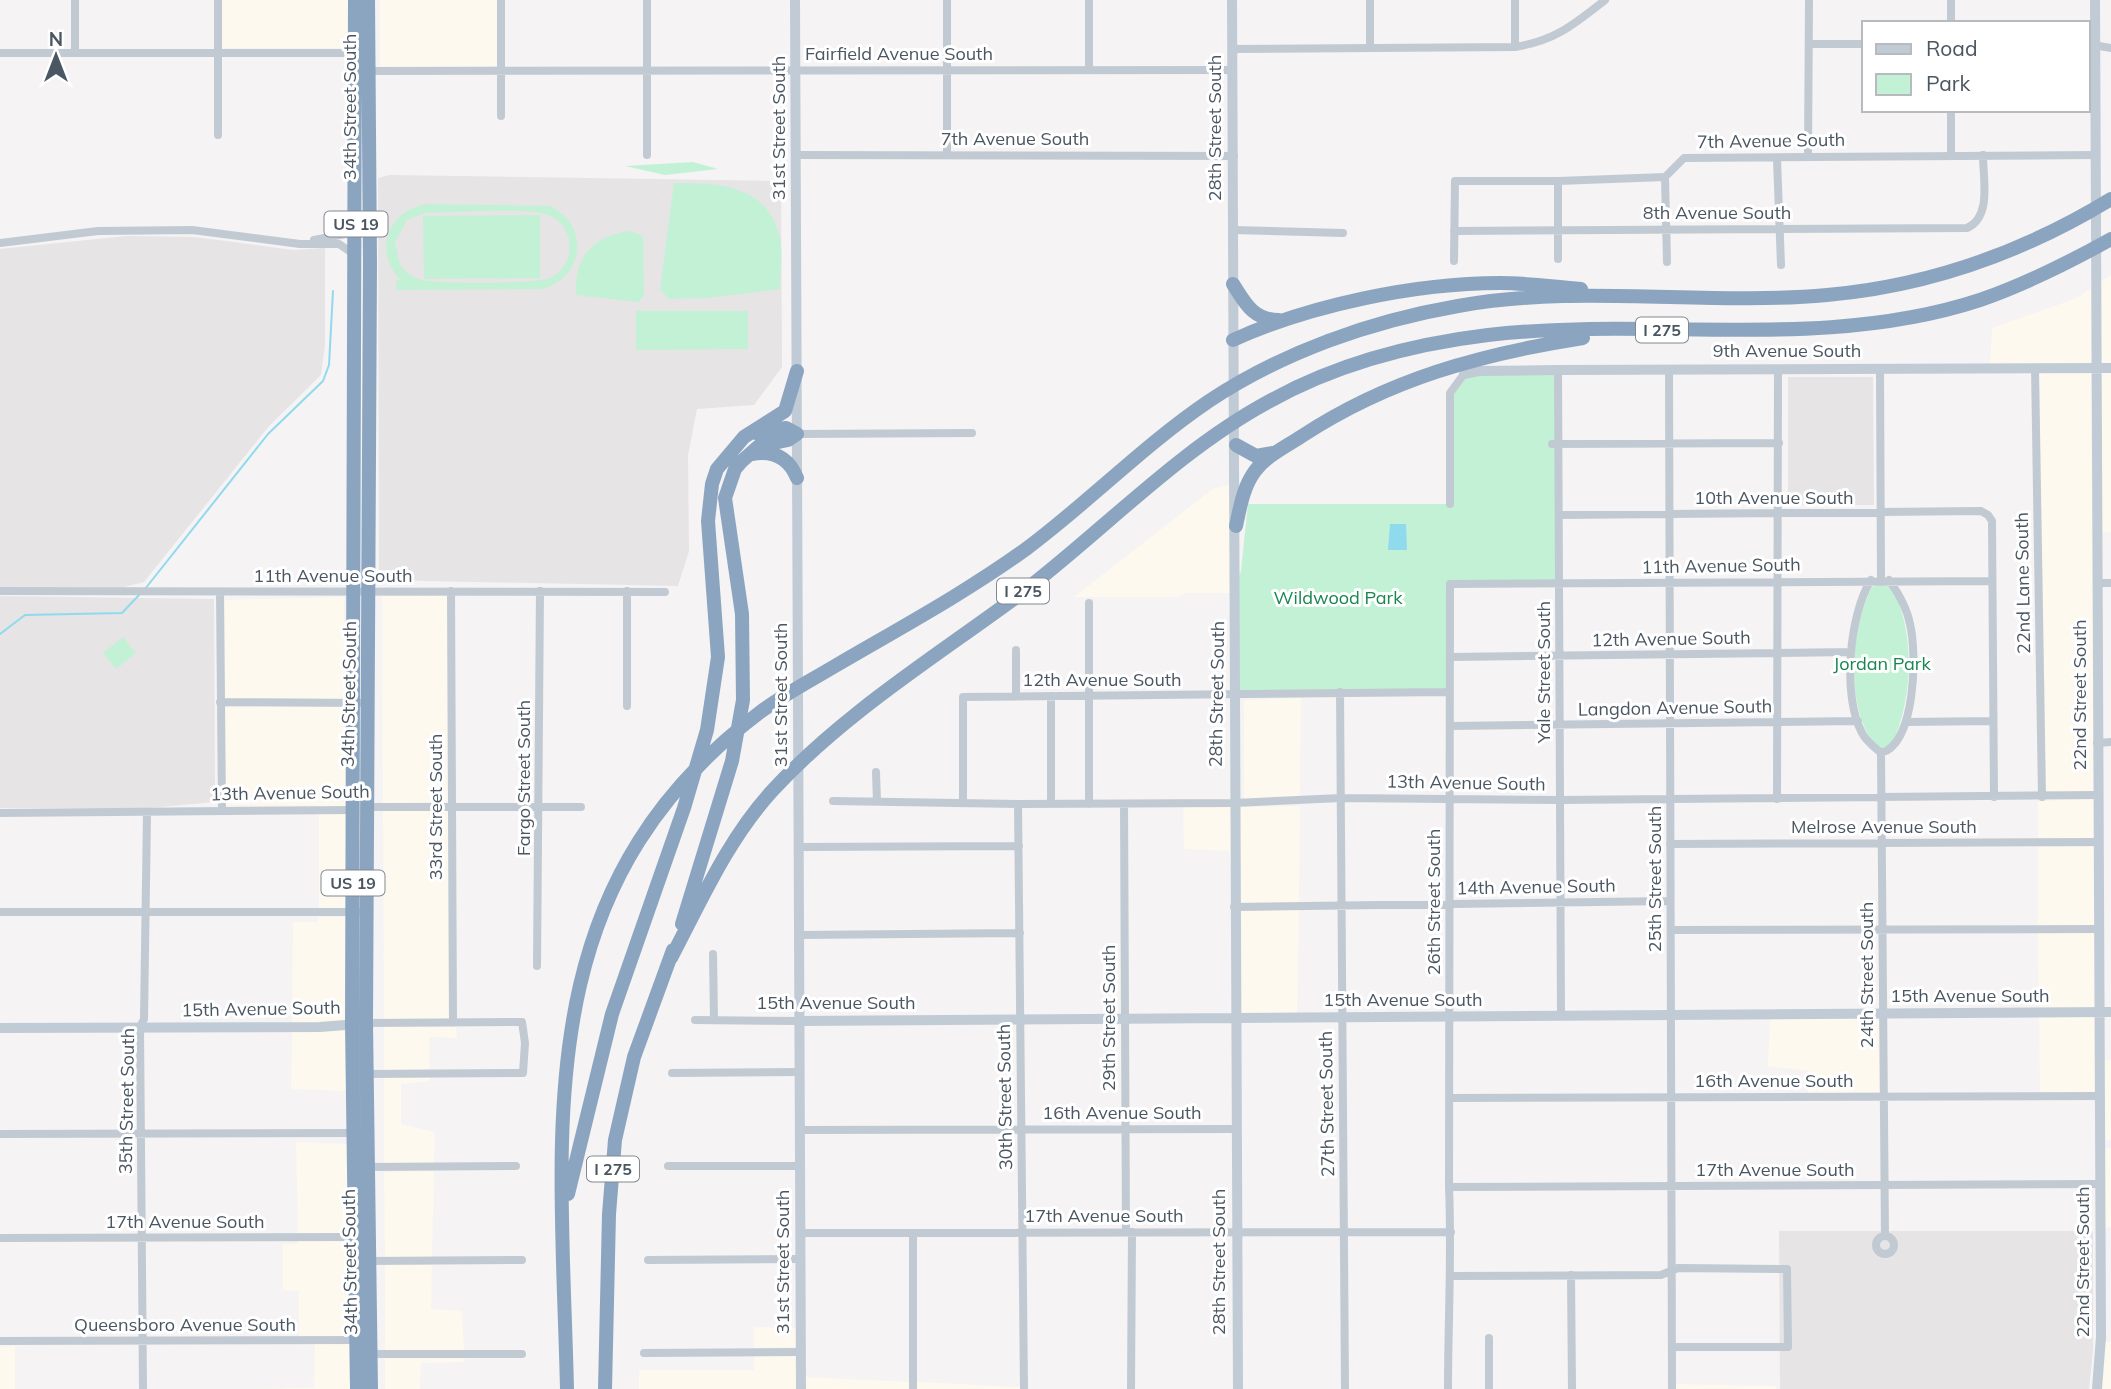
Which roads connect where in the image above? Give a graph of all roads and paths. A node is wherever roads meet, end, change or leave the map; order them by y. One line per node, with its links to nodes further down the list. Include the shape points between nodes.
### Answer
1 (75, 0): 28 (street)
2 (218, 0): 25 (street)
3 (355, 0): 26 (highway, 34th Street South / US 19)
4 (368, 0): 26 (highway, 34th Street South / US 19)
5 (501, 0): 29 (street)
6 (647, 0): 30 (street)
7 (795, 0): 31 (street, 31st Street South)
8 (947, 0): 32 (street)
9 (1089, 0): 33 (street)
10 (1232, 0): 24 (street, 28th Street South)
11 (1370, 0): 22 (street)
12 (1515, 0): 21 (street)
13 (1605, 0): 21 (street, via 1552,39)
14 (1808, 0): 18 (street)
15 (1951, 0): 17 (street)
16 (2095, 0): 20 (street, 22nd Street South)
17 (1951, 21)
18 (1809, 44): 19 (street); 46 (street)
19 (1862, 44)
20 (2092, 44): 23 (street); 44 (street, 22nd Street South)
21 (1515, 47): 22 (street)
22 (1370, 48): 24 (street)
23 (2111, 48)
24 (1233, 49): 34 (street, 28th Street South)
25 (218, 52): 26 (street); 28 (street); 38 (street)
26 (363, 52): 35 (highway, 34th Street South / US 19)
27 (0, 53): 28 (street)
28 (75, 53)
29 (501, 70): 30 (street, Fairfield Avenue South); 35 (street, Fairfield Avenue South); 37 (street)
30 (647, 70): 31 (street, Fairfield Avenue South); 40 (street)
31 (796, 70): 32 (street, Fairfield Avenue South); 41 (street, 31st Street South)
32 (947, 70): 33 (street, Fairfield Avenue South); 39 (street)
33 (1089, 70): 34 (street, Fairfield Avenue South)
34 (1233, 70): 45 (street, 28th Street South)
35 (362, 71): 56 (highway, 34th Street South / US 19); 65 (highway, 34th Street South / US 19)
36 (1951, 112): 42 (street)
37 (501, 116)
38 (218, 135)
39 (947, 154): 41 (street, 7th Avenue South); 45 (street, 7th Avenue South)
40 (648, 155)
41 (797, 155): 79 (street, 31st Street South)
42 (1951, 155): 43 (street, 7th Avenue South); 46 (street, 7th Avenue South)
43 (1983, 155): 44 (street, 7th Avenue South); 51 (street, 8th Avenue South, via 1983,213 1978,223 1967,228)
44 (2095, 155): 73 (street, 22nd Street South)
45 (1234, 156): 54 (street, 28th Street South)
46 (1808, 156): 47 (street, 7th Avenue South)
47 (1777, 159): 48 (street, 7th Avenue South, via 1684,158); 51 (street)
48 (1665, 177): 49 (street); 53 (street)
49 (1558, 181): 52 (street); 55 (street, via 1455,181)
50 (2111, 199): 68 (highway, I 275, via 2003,254 1887,287 1823,295)
51 (1778, 228): 53 (street, 8th Avenue South); 66 (street)
52 (1558, 229): 53 (street, 8th Avenue South); 55 (street, 8th Avenue South); 62 (street)
53 (1666, 229): 64 (street)
54 (1233, 230): 57 (street); 67 (street, 28th Street South)
55 (1454, 231): 63 (street)
56 (356, 232): 60 (street); 61 (highway, 34th Street South / US 19); 65 (highway)
57 (1343, 233)
58 (2111, 239): 70 (highway, I 275, via 2059,268 1977,301 1919,314 1842,325)
59 (0, 243): 60 (street, via 145,229)
60 (300, 244): 61 (street, via 339,244)
61 (356, 256): 111 (highway, 34th Street South / US 19)
62 (1558, 259)
63 (1454, 261)
64 (1667, 262)
65 (370, 263): 111 (highway, 34th Street South / US 19)
66 (1781, 265)
67 (1233, 284): 69 (highway, via 1249,310 1259,317); 71 (street, 28th Street South)
68 (1666, 296): 69 (highway, via 1503,283 1444,285 1374,297); 227 (highway, I 275, via 1513,299 1464,305 1366,328 1266,368 1210,400 987,577 762,711 716,749 651,819 599,918 574,1004 563,1087)
69 (1287, 320): 71 (highway)
70 (1640, 330): 88 (highway, via 1506,351 1434,370 1381,390); 185 (highway, I 275, via 1490,335 1427,345 1336,372 1268,402 1211,440 1018,595 829,734 771,792 726,855)
71 (1233, 340): 87 (street, 28th Street South)
72 (2035, 368): 73 (street, 9th Avenue South); 77 (street, 9th Avenue South); 142 (street, 22nd Lane South)
73 (2095, 368): 74 (street, 9th Avenue South); 103 (street, 22nd Street South)
74 (2111, 368)
75 (1669, 369): 76 (street, 9th Avenue South); 78 (street, 9th Avenue South); 85 (street, 25th Street South)
76 (1778, 369): 77 (street, 9th Avenue South); 86 (street)
77 (1880, 369): 93 (street)
78 (1558, 370): 80 (street, 9th Avenue South); 84 (street, Yale Street South)
79 (797, 371): 82 (street, 31st Street South); 83 (highway, via 785,411)
80 (1464, 374): 91 (street, via 1450,393)
81 (972, 433): 82 (street)
82 (797, 434): 83 (highway, via 786,428); 89 (highway, via 759,446); 90 (street, 31st Street South)
83 (744, 436): 227 (highway, via 717,469 709,503 718,657 707,730 612,1014)
84 (1555, 443): 85 (street); 95 (street, Yale Street South)
85 (1669, 443): 86 (street); 94 (street, 25th Street South)
86 (1779, 443): 92 (street)
87 (1236, 445): 88 (highway, via 1256,456); 96 (street, 28th Street South)
88 (1280, 451): 96 (highway, via 1260,465 1247,485)
89 (751, 454): 90 (highway, via 780,456 792,463); 185 (highway, via 735,469 725,498 744,645 739,733)
90 (797, 478): 168 (street, 31st Street South)
91 (1450, 504)
92 (1778, 513): 93 (street, 10th Avenue South); 94 (street, 10th Avenue South); 99 (street)
93 (1879, 513): 98 (street); 100 (street, 10th Avenue South, via 1989,514)
94 (1670, 514): 95 (street, 10th Avenue South); 102 (street, 25th Street South)
95 (1559, 515): 101 (street, Yale Street South)
96 (1236, 526): 120 (street, 28th Street South)
97 (1871, 580): 98 (street, 11th Avenue South); 99 (street, 11th Avenue South); 115 (street, via 1858,604)
98 (1885, 580): 100 (street, 11th Avenue South); 131 (street, via 1902,601 1912,634 1912,689)
99 (1778, 581): 102 (street, 11th Avenue South); 116 (street)
100 (1992, 581): 130 (street)
101 (1559, 583): 102 (street, 11th Avenue South); 105 (street, 11th Avenue South); 118 (street, Yale Street South)
102 (1670, 583): 117 (street, 25th Street South)
103 (2097, 583): 104 (street); 137 (street, 22nd Street South)
104 (2111, 583)
105 (1450, 584): 119 (street, 26th Street South)
106 (0, 591): 110 (street, 11th Avenue South)
107 (451, 591): 108 (street, 11th Avenue South); 111 (street, 11th Avenue South); 157 (street, 33rd Street South)
108 (540, 591): 109 (street, 11th Avenue South); 158 (street, Fargo Street South)
109 (627, 591): 112 (street, 11th Avenue South); 128 (street)
110 (220, 592): 111 (street, 11th Avenue South); 126 (street)
111 (362, 592): 127 (highway, 34th Street South / US 19)
112 (666, 592)
113 (1088, 603): 123 (street)
114 (1016, 650): 124 (street)
115 (1851, 652): 116 (street, 12th Avenue South); 129 (street)
116 (1778, 653): 117 (street, 12th Avenue South); 132 (street)
117 (1670, 654): 118 (street, 12th Avenue South); 133 (street, 25th Street South)
118 (1559, 656): 119 (street, 12th Avenue South); 134 (street, Yale Street South)
119 (1450, 657): 122 (street, 26th Street South)
120 (1236, 692): 121 (street, 12th Avenue South); 123 (street, 12th Avenue South); 152 (street, 28th Street South)
121 (1340, 692): 122 (street, 12th Avenue South); 143 (street, 27th Street South)
122 (1450, 692): 135 (street, 26th Street South)
123 (1089, 695): 125 (street, 12th Avenue South); 155 (street)
124 (1016, 696): 125 (street, 12th Avenue South); 151 (street, 12th Avenue South, via 963,697)
125 (1051, 696): 154 (street)
126 (220, 702): 127 (street); 161 (street)
127 (360, 703): 160 (highway, 34th Street South / US 19)
128 (627, 706)
129 (1858, 721): 132 (street, Langdon Avenue South); 138 (street)
130 (1993, 721): 131 (street); 141 (street)
131 (1906, 722): 138 (street, via 1891,750)
132 (1777, 723): 133 (street, Langdon Avenue South); 146 (street)
133 (1670, 724): 134 (street, Langdon Avenue South); 148 (street, 25th Street South)
134 (1560, 725): 135 (street, Langdon Avenue South); 147 (street, Yale Street South)
135 (1450, 726): 144 (street, 26th Street South)
136 (2111, 742): 137 (street)
137 (2097, 743): 140 (street, 22nd Street South)
138 (1881, 753): 145 (street, 24th Street South)
139 (876, 772): 150 (street)
140 (2098, 795): 142 (street, 13th Avenue South); 164 (street, 22nd Street South)
141 (1994, 797): 142 (street, 13th Avenue South); 145 (street, 13th Avenue South)
142 (2042, 797)
143 (1341, 798): 144 (street, 13th Avenue South); 152 (street, 13th Avenue South); 172 (street, 27th Street South)
144 (1450, 798): 147 (street, 13th Avenue South); 171 (street, 26th Street South)
145 (1882, 798): 146 (street, 13th Avenue South); 165 (street, 24th Street South)
146 (1777, 799): 148 (street, 13th Avenue South)
147 (1560, 800): 148 (street, 13th Avenue South); 170 (street, Yale Street South)
148 (1670, 800): 166 (street, 25th Street South)
149 (833, 801): 150 (street, 13th Avenue South)
150 (877, 802): 151 (street, 13th Avenue South)
151 (964, 803): 153 (street, 13th Avenue South)
152 (1234, 803): 156 (street, 13th Avenue South); 173 (street, 28th Street South)
153 (1018, 804): 154 (street, 13th Avenue South); 167 (street, 30th Street South)
154 (1051, 804): 155 (street, 13th Avenue South)
155 (1089, 804): 156 (street, 13th Avenue South)
156 (1124, 804): 197 (street, 29th Street South)
157 (452, 806): 158 (street, 13th Avenue South); 160 (street, 13th Avenue South); 199 (street, 33rd Street South)
158 (540, 807): 159 (street, 13th Avenue South); 186 (street, Fargo Street South)
159 (581, 807)
160 (360, 808): 161 (street, 13th Avenue South); 176 (highway, 34th Street South / US 19)
161 (222, 809): 163 (street, 13th Avenue South)
162 (0, 813): 163 (street, 13th Avenue South)
163 (147, 814): 174 (street, 35th Street South)
164 (2097, 842): 165 (street, Melrose Avenue South); 178 (street, 22nd Street South)
165 (1882, 843): 166 (street, Melrose Avenue South); 177 (street, 24th Street South)
166 (1670, 844): 169 (street, 25th Street South)
167 (1019, 846): 168 (street); 180 (street, 30th Street South)
168 (800, 847): 181 (street, 31st Street South)
169 (1670, 901): 170 (street, 14th Avenue South); 179 (street, 25th Street South)
170 (1561, 902): 171 (street, 14th Avenue South); 190 (street, Yale Street South)
171 (1449, 904): 172 (street, 14th Avenue South); 191 (street, 26th Street South)
172 (1340, 905): 173 (street, 14th Avenue South); 192 (street, 27th Street South)
173 (1234, 907): 193 (street, 28th Street South)
174 (145, 911): 175 (street); 176 (street); 201 (street, 35th Street South, via 145,1019)
175 (0, 912)
176 (360, 912): 200 (highway, 34th Street South / US 19)
177 (1883, 928): 178 (street); 179 (street); 188 (street, 24th Street South)
178 (2099, 929): 182 (street, 22nd Street South)
179 (1671, 930): 189 (street, 25th Street South)
180 (1020, 933): 181 (street); 196 (street, 30th Street South)
181 (800, 934): 198 (street, 31st Street South)
182 (2099, 946): 183 (street); 187 (street, 22nd Street South)
183 (2111, 946)
184 (713, 954): 195 (street)
185 (671, 958): 260 (highway, I 275, via 634,1057 615,1140)
186 (537, 966)
187 (2105, 1012): 188 (street, 15th Avenue South); 203 (street, 22nd Street South)
188 (1883, 1014): 189 (street, 15th Avenue South); 209 (street, 24th Street South)
189 (1671, 1015): 190 (street, 15th Avenue South); 208 (street, 25th Street South)
190 (1561, 1016): 191 (street, 15th Avenue South)
191 (1449, 1017): 192 (street, 15th Avenue South); 210 (street, 26th Street South)
192 (1341, 1018): 193 (street, 15th Avenue South); 231 (street, 27th Street South)
193 (1235, 1019): 197 (street, 15th Avenue South); 213 (street, 28th Street South)
194 (695, 1020): 195 (street, 15th Avenue South)
195 (714, 1020): 198 (street, 15th Avenue South)
196 (1020, 1020): 197 (street, 15th Avenue South); 198 (street, 15th Avenue South); 211 (street, 30th Street South)
197 (1125, 1020): 212 (street, 29th Street South)
198 (800, 1021): 204 (street, 31st Street South)
199 (453, 1023): 200 (street, 15th Avenue South); 206 (street, 15th Avenue South, via 522,1022 523,1073)
200 (359, 1024): 201 (street, 15th Avenue South); 206 (highway, 34th Street South / US 19); 215 (highway, 34th Street South / US 19)
201 (140, 1027): 202 (street, 15th Avenue South); 217 (street, 35th Street South)
202 (0, 1028)
203 (2105, 1056): 207 (street, 22nd Street South)
204 (800, 1072): 205 (street); 214 (street, 31st Street South)
205 (672, 1073)
206 (367, 1074): 222 (highway, 34th Street South / US 19)
207 (2100, 1096): 209 (street, 16th Avenue South); 218 (street, 22nd Street South)
208 (1671, 1097): 209 (street, 16th Avenue South); 210 (street, 16th Avenue South); 225 (street, 25th Street South)
209 (1884, 1097): 224 (street, 24th Street South)
210 (1449, 1098): 226 (street, 26th Street South)
211 (1021, 1129): 212 (street, 16th Avenue South); 214 (street, 16th Avenue South); 228 (street, 30th Street South)
212 (1125, 1129): 213 (street, 16th Avenue South); 229 (street, 29th Street South)
213 (1236, 1129): 230 (street, 28th Street South)
214 (799, 1130): 221 (street, 31st Street South)
215 (354, 1133): 217 (street); 222 (highway, 34th Street South / US 19)
216 (0, 1134): 217 (street)
217 (141, 1134): 237 (street, 35th Street South)
218 (2105, 1144): 223 (street, 22nd Street South)
219 (516, 1166): 222 (street)
220 (668, 1166): 221 (street)
221 (799, 1166): 234 (street, 31st Street South)
222 (361, 1167): 238 (highway, 34th Street South / US 19)
223 (2100, 1184): 224 (street, 17th Avenue South); 233 (street, 22nd Street South)
224 (1885, 1185): 225 (street, 17th Avenue South); 236 (street, 24th Street South)
225 (1671, 1186): 226 (street, 17th Avenue South); 244 (street, 25th Street South)
226 (1449, 1187): 232 (street, 26th Street South)
227 (563, 1215): 259 (highway, I 275)
228 (1022, 1232): 229 (street, 17th Avenue South); 235 (street, 17th Avenue South); 263 (street, 30th Street South)
229 (1129, 1232): 230 (street, 17th Avenue South); 264 (street, 29th Street South)
230 (1237, 1232): 231 (street, 17th Avenue South); 265 (street, 28th Street South)
231 (1344, 1232): 232 (street, 17th Avenue South); 266 (street, 27th Street South)
232 (1451, 1232): 246 (street, 26th Street South)
233 (2106, 1232): 247 (street, 22nd Street South)
234 (800, 1233): 235 (street, 17th Avenue South); 240 (street, 31st Street South)
235 (914, 1233): 262 (street)
236 (1885, 1236)
237 (142, 1237): 238 (street, 17th Avenue South); 239 (street, 17th Avenue South); 249 (street, 35th Street South)
238 (362, 1237): 242 (highway, 34th Street South / US 19)
239 (0, 1238)
240 (800, 1259): 241 (street); 253 (street, 31st Street South)
241 (648, 1260)
242 (363, 1261): 243 (street); 251 (highway, 34th Street South / US 19)
243 (522, 1261)
244 (1671, 1271): 245 (street, via 1661,1275); 252 (street, 25th Street South); 252 (street, via 1782,1267 1788,1273 1788,1347)
245 (1571, 1275): 246 (street); 269 (street)
246 (1452, 1276): 267 (street, 26th Street South)
247 (2106, 1337): 271 (street, 22nd Street South)
248 (1489, 1338): 268 (street)
249 (143, 1340): 250 (street, Queensboro Avenue South); 251 (street, Queensboro Avenue South); 256 (street, 35th Street South)
250 (0, 1341)
251 (363, 1347): 255 (street, Queensboro Avenue South); 257 (highway, 34th Street South / US 19); 258 (highway, 34th Street South / US 19)
252 (1671, 1347): 270 (street, 25th Street South)
253 (801, 1352): 254 (street); 261 (street, 31st Street South)
254 (644, 1353)
255 (522, 1354)
256 (143, 1389)
257 (357, 1389)
258 (371, 1389)
259 (567, 1389)
260 (605, 1389)
261 (801, 1389)
262 (913, 1389)
263 (1024, 1389)
264 (1132, 1389)
265 (1238, 1389)
266 (1345, 1389)
267 (1448, 1389)
268 (1489, 1389)
269 (1572, 1389)
270 (1672, 1389)
271 (2097, 1389)

